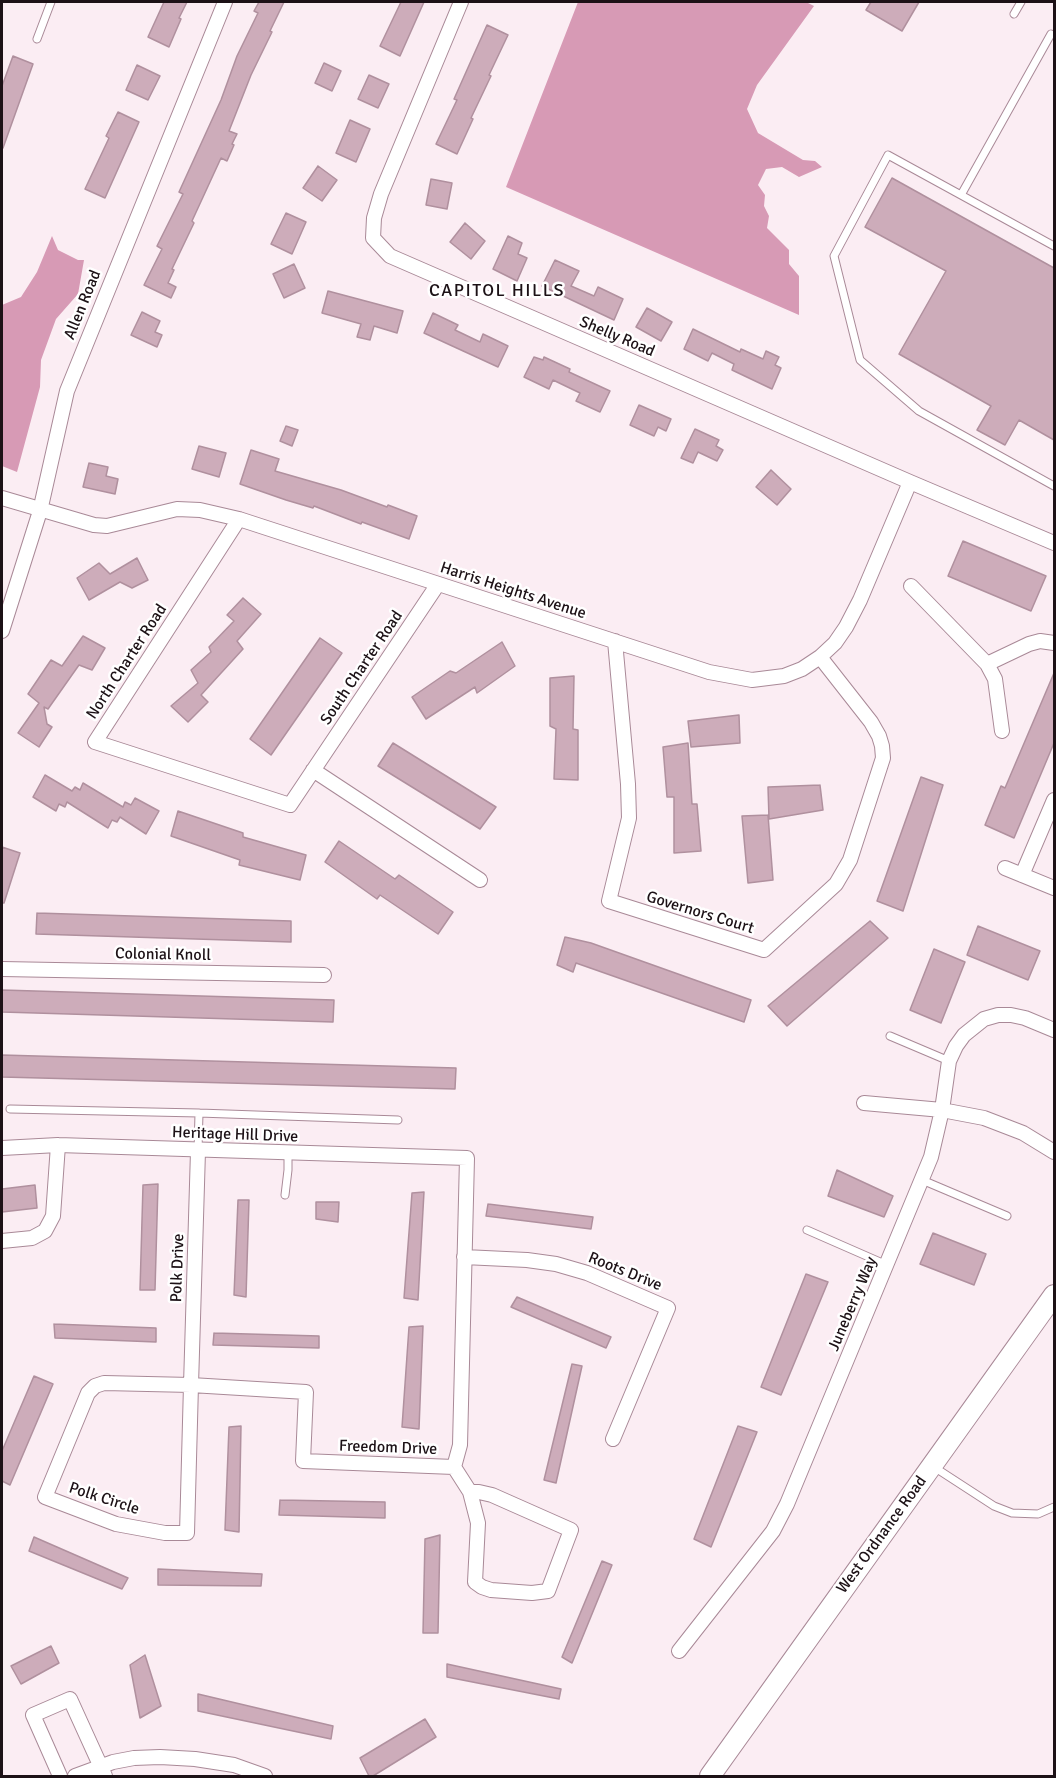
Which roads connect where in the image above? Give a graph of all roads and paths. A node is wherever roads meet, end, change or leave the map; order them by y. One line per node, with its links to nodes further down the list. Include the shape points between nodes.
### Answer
1 (51, 2): 7 (lane)
2 (225, 2): 13 (street, Allen Road, via 67,391)
3 (461, 2): 10 (street, Shelly Road, via 374,218 374,238 390,256)
4 (1022, 2): 5 (lane)
5 (1014, 14)
6 (1053, 32): 8 (lane)
7 (37, 39)
8 (961, 195): 9 (lane); 11 (lane, via 888,155 834,256 860,360 919,411)
9 (1054, 246)
10 (910, 482): 15 (street, Shelly Road); 21 (street, Harris Heights Avenue, via 860,600 835,643)
11 (1054, 486)
12 (2, 498): 13 (street, Harris Heights Avenue)
13 (40, 511): 14 (street, Harris Heights Avenue, via 107,526 177,509); 18 (street, Allen Road)
14 (239, 519): 16 (street, Harris Heights Avenue); 26 (street, North Charter Road, via 95,742)
15 (1054, 543)
16 (438, 584): 19 (street, Harris Heights Avenue); 24 (street, South Charter Road)
17 (911, 586): 22 (street)
18 (2, 631)
19 (615, 641): 21 (street, Harris Heights Avenue, via 709,672 752,680 784,676); 21 (street, Governors Court, via 629,818 609,902 765,950 836,884 850,860 883,758 879,736 871,722)
20 (1054, 643): 22 (street, via 1029,644)
21 (820, 657)
22 (987, 664): 23 (street, via 994,679)
23 (1002, 731)
24 (313, 771): 26 (street, South Charter Road); 29 (street)
25 (1054, 800): 28 (street)
26 (290, 805)
27 (1005, 868): 28 (street)
28 (1022, 875): 30 (street)
29 (480, 880)
30 (1054, 888)
31 (2, 969): 32 (street, Colonial Knoll)
32 (324, 975)
33 (1054, 1030): 35 (street, Juneberry Way, via 1011,1014 984,1019 964,1035)
34 (890, 1036): 35 (lane)
35 (949, 1061): 38 (street, Juneberry Way)
36 (864, 1103): 38 (street)
37 (10, 1109): 39 (lane)
38 (942, 1110): 44 (street, via 984,1118 1023,1133); 47 (street, Juneberry Way)
39 (199, 1113): 40 (lane); 43 (lane)
40 (398, 1120)
41 (58, 1146): 42 (street, Heritage Hill Drive); 43 (street, Heritage Hill Drive); 51 (street, via 53,1216 45,1231 32,1238)
42 (2, 1148)
43 (198, 1151): 45 (street, Heritage Hill Drive); 55 (street, Polk Drive)
44 (1054, 1152)
45 (288, 1153): 46 (street, Heritage Hill Drive); 48 (lane)
46 (467, 1158): 52 (street, Freedom Drive)
47 (922, 1180): 49 (lane); 53 (street, Juneberry Way)
48 (285, 1195)
49 (1007, 1216)
50 (807, 1230): 53 (lane)
51 (2, 1241)
52 (464, 1257): 56 (street, Roots Drive, via 556,1264 668,1308); 58 (street, Freedom Drive, via 459,1445)
53 (887, 1265): 61 (street, Juneberry Way, via 773,1531)
54 (1054, 1295): 57 (main road, West Ordnance Road)
55 (191, 1385): 55 (street, Polk Circle, via 95,1386 88,1394 45,1497 116,1524 188,1533); 58 (street, Freedom Drive, via 306,1392 303,1461)
56 (613, 1439)
57 (932, 1465): 60 (lane, via 994,1506 1012,1513 1038,1514); 66 (main road, West Ordnance Road)
58 (454, 1467): 59 (street)
59 (470, 1492): 59 (street, via 492,1495 571,1530 548,1591 491,1590 475,1582 478,1523)
60 (1054, 1507)
61 (680, 1651)
62 (103, 1771): 63 (street, via 70,1699 33,1716); 64 (street); 65 (street, via 112,1762 134,1758 195,1759 234,1765)
63 (60, 1776)
64 (75, 1776)
65 (265, 1776)
66 (710, 1776)

